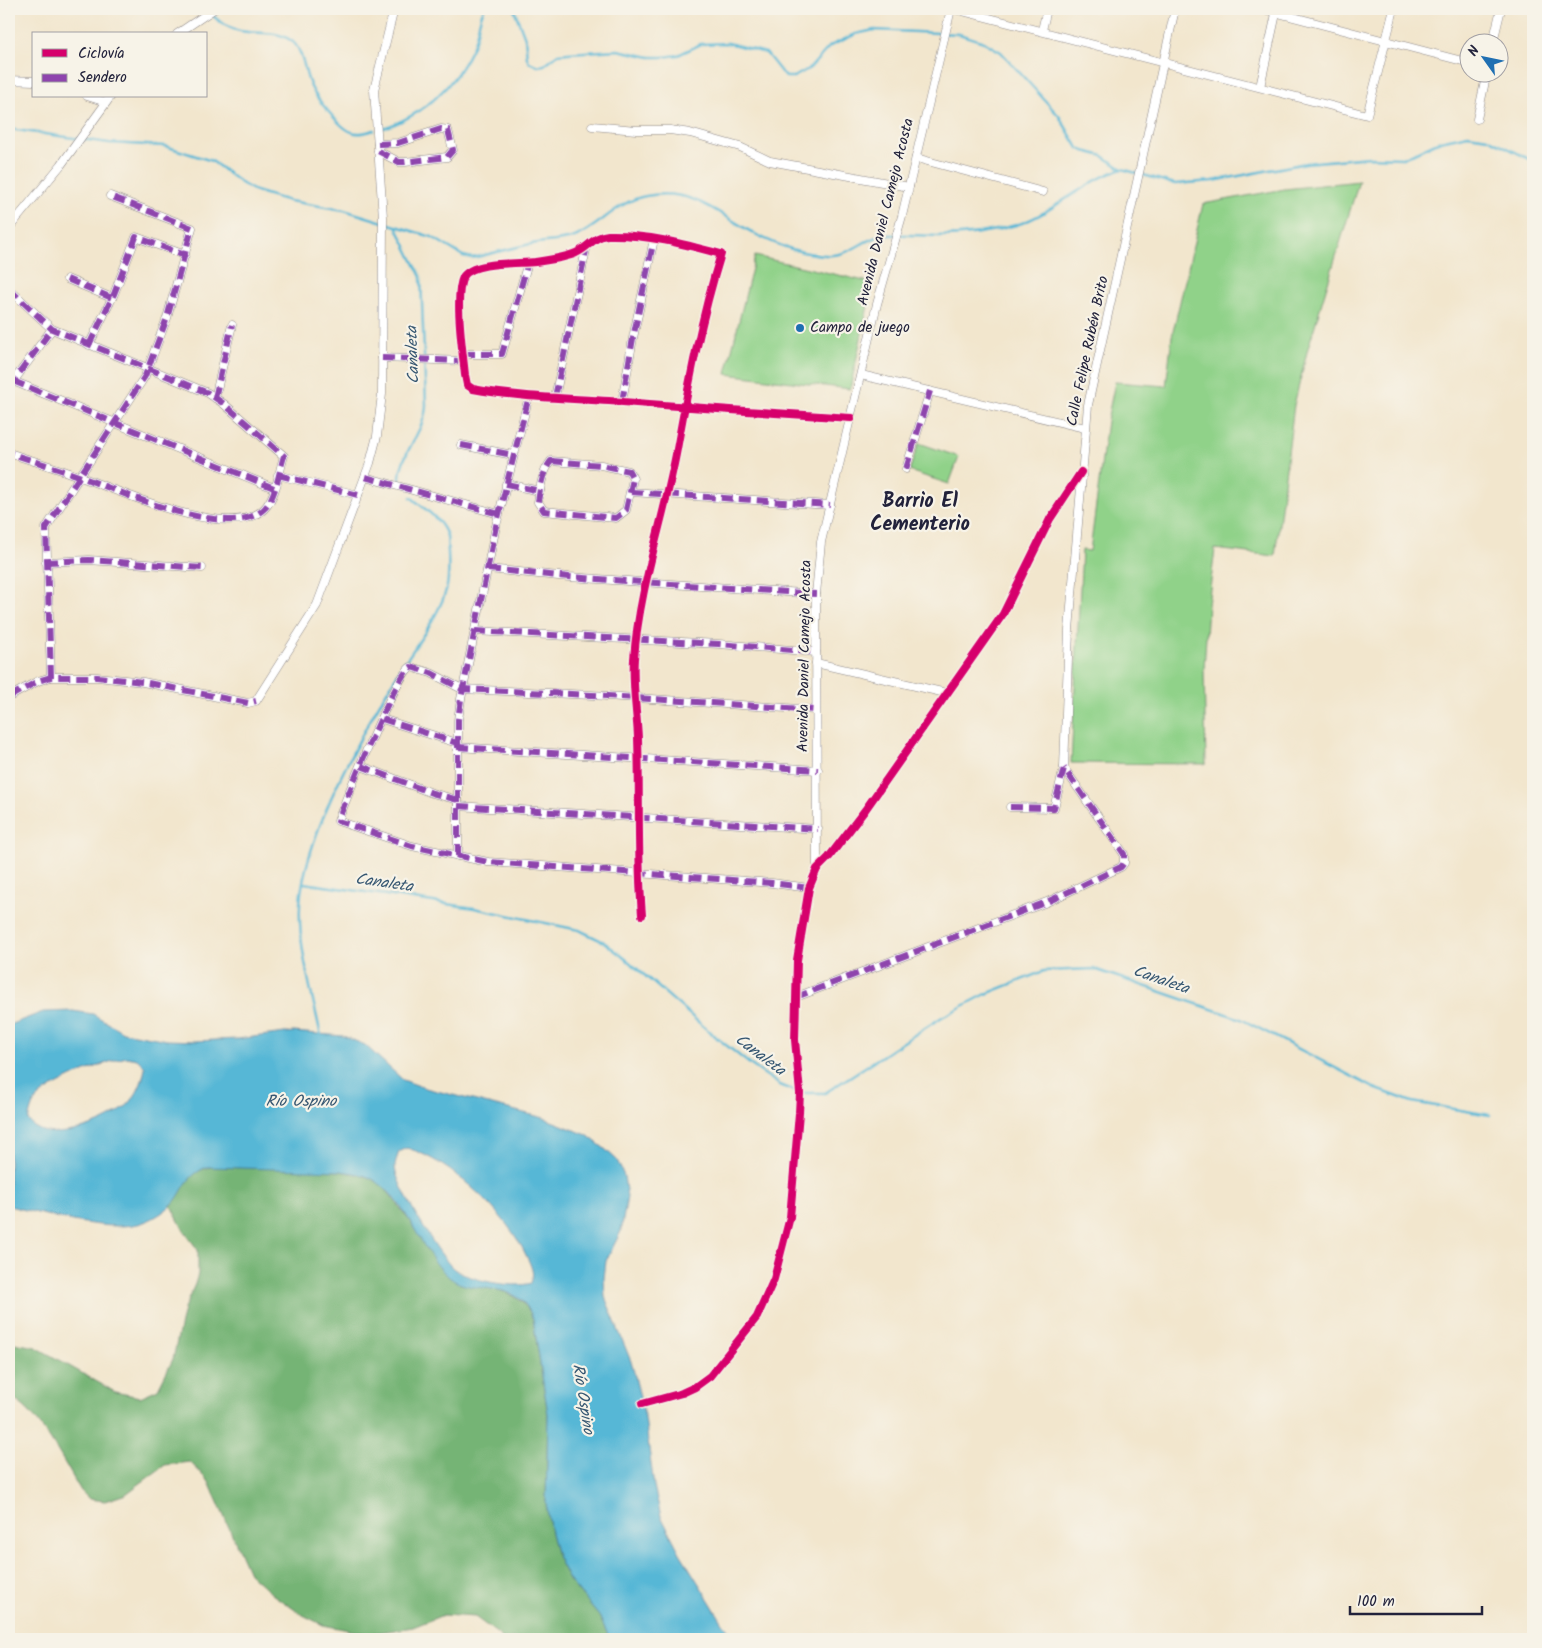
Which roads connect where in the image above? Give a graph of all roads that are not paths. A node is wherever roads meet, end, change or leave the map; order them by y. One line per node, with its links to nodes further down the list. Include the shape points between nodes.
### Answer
1 (214, 9): 11 (street)
2 (394, 9): 23 (street, via 374,90)
3 (952, 9): 10 (street); 24 (street, Avenida Daniel Camejo Acosta)
4 (1047, 9): 10 (street)
5 (1175, 9): 15 (street, Calle Felipe Rubén Brito)
6 (1263, 9): 9 (street)
7 (1394, 9): 13 (street)
8 (1501, 9): 12 (street)
9 (1276, 10): 13 (street); 19 (street)
10 (1042, 30): 15 (street)
11 (180, 32)
12 (1495, 32)
13 (1386, 41): 14 (street); 19 (street, via 1367,115)
14 (1460, 60)
15 (1164, 63): 19 (street); 52 (street, Calle Felipe Rubén Brito)
16 (9, 80): 17 (street)
17 (32, 81)
18 (1485, 82): 21 (street)
19 (1260, 88)
20 (109, 99): 28 (street)
21 (1477, 119)
22 (592, 126): 25 (street, via 690,133 740,147 770,161)
23 (378, 148): 23 (street, via 441,128 448,130 453,150 447,157 399,162); 39 (street, via 383,217)
24 (916, 158): 25 (street, Avenida Daniel Camejo Acosta); 26 (street)
25 (909, 187): 42 (street, Avenida Daniel Camejo Acosta, via 876,304)
26 (1043, 192)
27 (110, 196): 31 (street, via 192,228)
28 (9, 228)
29 (654, 239): 30 (street, via 606,235); 48 (street); 49 (street, via 721,254 694,351)
30 (587, 245): 32 (street, via 574,254); 47 (street)
31 (185, 255): 35 (street, via 136,237); 41 (street, via 168,318)
32 (528, 262): 40 (street, via 502,354); 40 (street, via 482,266 464,275 459,304)
33 (67, 279): 35 (street)
34 (9, 288): 37 (street)
35 (112, 298): 38 (street)
36 (232, 325): 46 (street)
37 (52, 329): 38 (street); 43 (street)
38 (89, 345): 41 (street)
39 (382, 358): 40 (street); 60 (street, via 381,415)
40 (464, 358): 45 (street, via 469,387)
41 (149, 368): 46 (street); 51 (street)
42 (861, 374): 44 (street); 50 (street, Avenida Daniel Camejo Acosta)
43 (11, 384): 51 (street)
44 (930, 391): 52 (street); 56 (street)
45 (529, 396): 47 (street); 55 (street)
46 (215, 398): 59 (street, via 284,456)
47 (555, 398): 48 (street)
48 (622, 402): 49 (street)
49 (683, 407): 50 (street); 66 (street)
50 (851, 418): 67 (street, Avenida Daniel Camejo Acosta)
51 (115, 424): 58 (street); 62 (street)
52 (1085, 428): 57 (street, Calle Felipe Rubén Brito)
53 (461, 445): 55 (street)
54 (9, 453): 58 (street)
55 (513, 455): 61 (street)
56 (906, 469)
57 (1081, 472): 80 (street, via 1050,519 1003,614); 88 (street, Calle Felipe Rubén Brito, via 1069,630)
58 (79, 476): 62 (street, via 163,508 219,520 235,520 259,513 269,502); 69 (street, via 46,528)
59 (278, 476): 62 (street); 65 (street)
60 (365, 477): 65 (street); 68 (street)
61 (506, 484): 63 (street); 68 (street)
62 (274, 488)
63 (540, 490): 64 (street, via 538,502 544,511 616,518 626,510); 64 (street, via 548,465 556,460 628,471 633,479)
64 (631, 492): 66 (street)
65 (358, 494): 78 (street, via 317,605 256,701 240,701 143,682)
66 (666, 494): 67 (street); 72 (street)
67 (830, 505): 73 (street, Avenida Daniel Camejo Acosta, via 821,542)
68 (499, 514): 71 (street)
69 (46, 562): 70 (street, via 89,560); 78 (street)
70 (202, 568)
71 (488, 569): 72 (street); 74 (street)
72 (645, 582): 73 (street); 75 (street)
73 (816, 594): 76 (street, Avenida Daniel Camejo Acosta)
74 (475, 631): 75 (street); 79 (street)
75 (636, 640): 76 (street); 82 (street)
76 (816, 652): 77 (street, Avenida Daniel Camejo Acosta)
77 (816, 663): 80 (street); 83 (street, Avenida Daniel Camejo Acosta)
78 (51, 677): 81 (street)
79 (462, 689): 82 (street); 84 (street, via 418,667 411,667 404,674); 85 (street)
80 (946, 693): 95 (street, via 865,810)
81 (9, 697)
82 (635, 699): 83 (street); 86 (street)
83 (816, 710): 89 (street, Avenida Daniel Camejo Acosta)
84 (382, 719): 85 (street); 87 (street)
85 (457, 745): 86 (street); 90 (street)
86 (638, 758): 89 (street); 92 (street)
87 (361, 766): 90 (street); 94 (street, via 338,821 412,846)
88 (1064, 768): 91 (street, Calle Felipe Rubén Brito, via 1054,808); 99 (street, via 1124,854 1121,868 1047,902)
89 (818, 770): 93 (street, Avenida Daniel Camejo Acosta)
90 (458, 803): 92 (street); 94 (street)
91 (1010, 807)
92 (638, 818): 93 (street); 96 (street)
93 (818, 829): 95 (street, Avenida Daniel Camejo Acosta)
94 (458, 856): 96 (street, via 504,864)
95 (817, 869): 97 (street)
96 (639, 874): 97 (street); 98 (street)
97 (809, 888): 99 (street, via 800,931)
98 (642, 915)
99 (796, 997): 100 (street, via 795,1040 800,1093 796,1153 790,1216 768,1294 757,1317 710,1376 682,1393)
100 (642, 1404)

